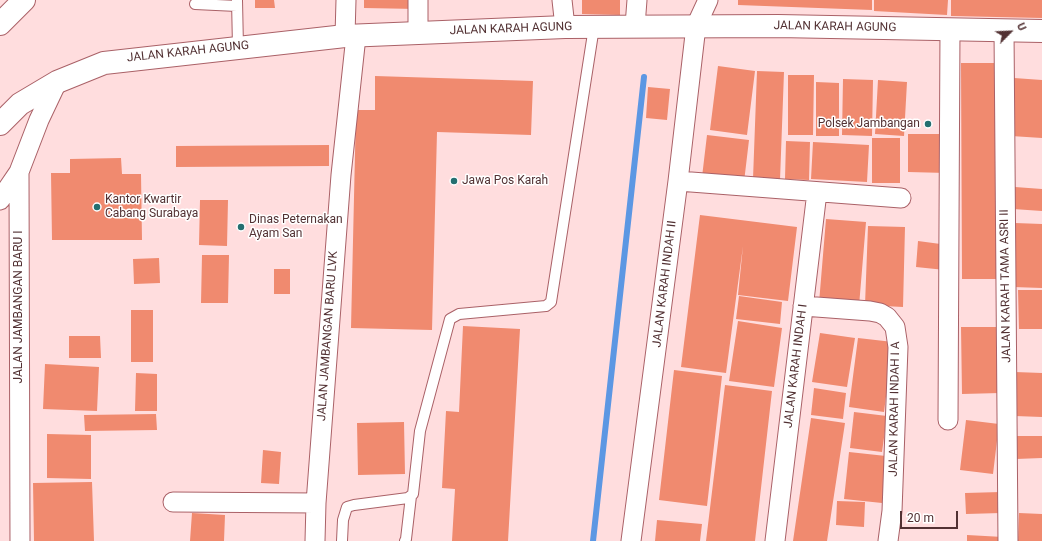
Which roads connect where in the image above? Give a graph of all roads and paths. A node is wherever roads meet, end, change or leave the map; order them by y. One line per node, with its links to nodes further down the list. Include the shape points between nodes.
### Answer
1 (24, 0): 9 (main road)
2 (346, 0): 18 (street, JALAN JAMBANGAN BARU LVK)
3 (418, 0): 17 (street)
4 (562, 0): 12 (street)
5 (637, 0): 10 (street)
6 (708, 0): 11 (street, JALAN KARAH INDAH II)
7 (237, 3): 8 (lane); 19 (lane)
8 (195, 4)
9 (0, 24)
10 (635, 26): 11 (main road, JALAN KARAH AGUNG); 13 (main road, JALAN KARAH AGUNG)
11 (696, 26): 14 (main road, JALAN KARAH AGUNG); 23 (street, JALAN KARAH INDAH II)
12 (564, 27): 13 (main road, JALAN KARAH AGUNG); 17 (main road, JALAN KARAH AGUNG)
13 (594, 27): 29 (lane, via 553,300 546,306 459,314 450,319 420,431)
14 (950, 29): 15 (main road, JALAN KARAH AGUNG); 28 (street)
15 (1004, 30): 16 (main road, JALAN KARAH AGUNG); 39 (street, JALAN KARAH TAMA ASRI II)
16 (1042, 31)
17 (418, 32): 18 (main road, JALAN KARAH AGUNG)
18 (351, 36): 19 (main road, JALAN KARAH AGUNG); 31 (street, JALAN JAMBANGAN BARU LVK)
19 (238, 47): 20 (main road, JALAN KARAH AGUNG, via 111,61)
20 (57, 82): 21 (main road, JALAN KARAH AGUNG, via 20,104); 22 (street, JALAN JAMBANGAN BARU I)
21 (0, 124)
22 (19, 172): 26 (street); 32 (street, JALAN JAMBANGAN BARU I)
23 (678, 181): 24 (street); 36 (street, JALAN KARAH INDAH II)
24 (817, 192): 25 (street); 27 (street, JALAN KARAH INDAH I)
25 (901, 198)
26 (0, 200)
27 (803, 306): 37 (street, JALAN KARAH INDAH I); 38 (street, JALAN KARAH INDAH I A, via 870,311 887,317 895,327 898,347 892,511)
28 (948, 420)
29 (411, 496): 34 (lane, via 347,507 343,520); 35 (lane)
30 (173, 502): 31 (street)
31 (316, 503): 33 (street, JALAN JAMBANGAN BARU LVK)
32 (20, 541)
33 (315, 541)
34 (342, 541)
35 (405, 541)
36 (631, 541)
37 (774, 541)
38 (888, 541)
39 (1008, 541)

